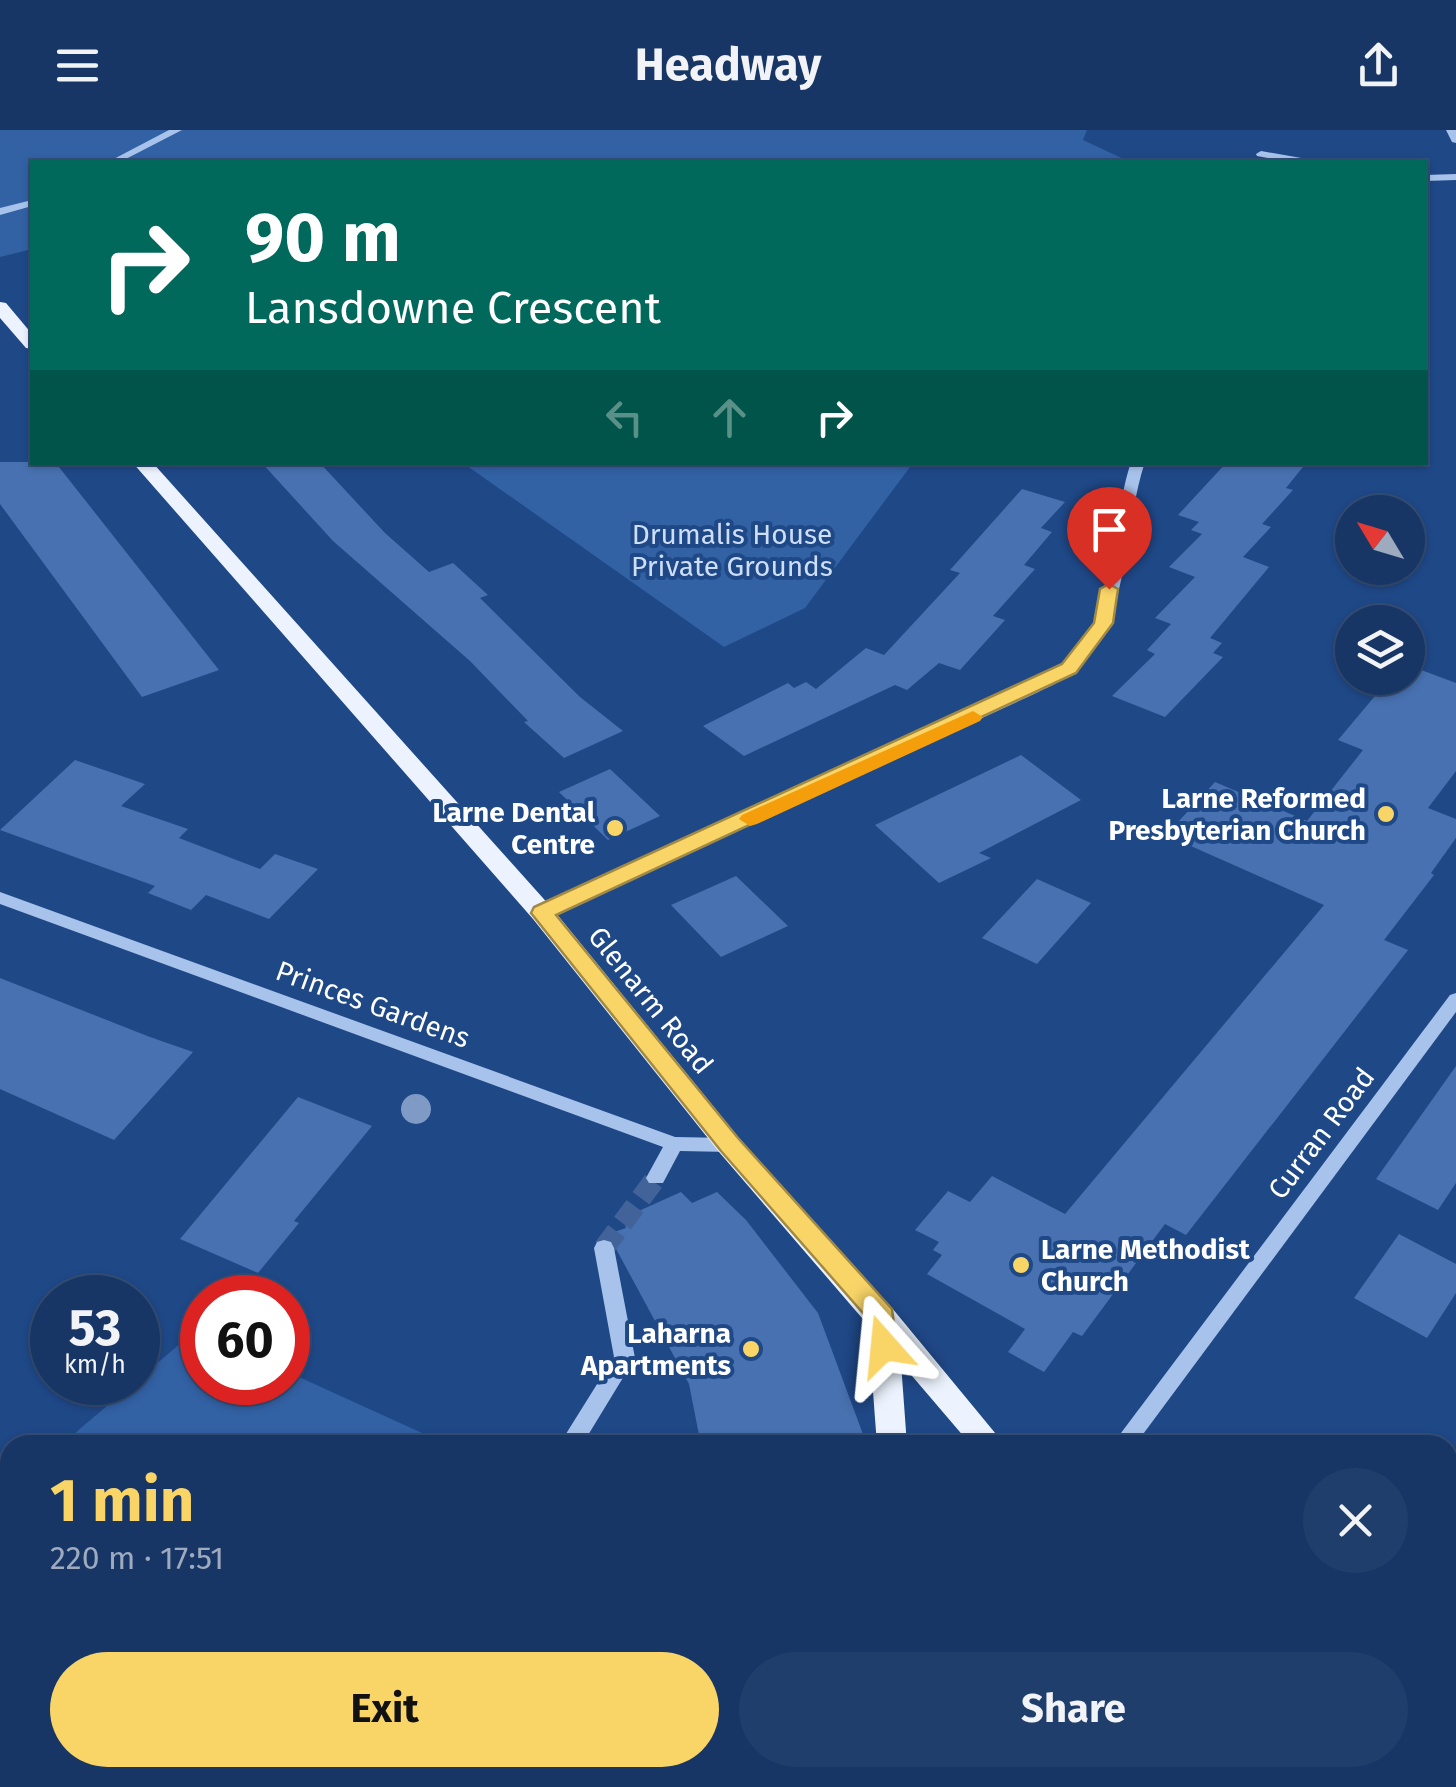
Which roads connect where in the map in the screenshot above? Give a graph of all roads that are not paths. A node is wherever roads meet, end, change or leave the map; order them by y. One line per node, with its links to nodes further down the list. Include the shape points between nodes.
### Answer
1 (177, 130): 5 (street)
2 (1451, 130): 3 (street)
3 (1456, 140)
4 (1261, 154): 6 (street)
5 (117, 160)
6 (1296, 160)
7 (1428, 178): 8 (street)
8 (1456, 178)
9 (30, 204): 10 (street)
10 (0, 212)
11 (0, 307): 12 (main road)
12 (30, 342)
13 (144, 465): 16 (main road, Glenarm Road)
14 (1137, 465): 16 (street, via 1126,489 1103,623 1069,668)
15 (0, 898): 18 (street, Princes Gardens)
16 (542, 913): 19 (main road, Glenarm Road)
17 (1456, 999): 26 (street, Curran Road)
18 (674, 1144): 19 (street, Princes Gardens); 20 (street)
19 (730, 1145): 22 (main road, Glenarm Road)
20 (656, 1178)
21 (604, 1248): 23 (street, via 625,1358)
22 (882, 1316): 24 (main road); 25 (main road, Glenarm Road)
23 (576, 1435)
24 (891, 1435)
25 (982, 1435)
26 (1129, 1435)

